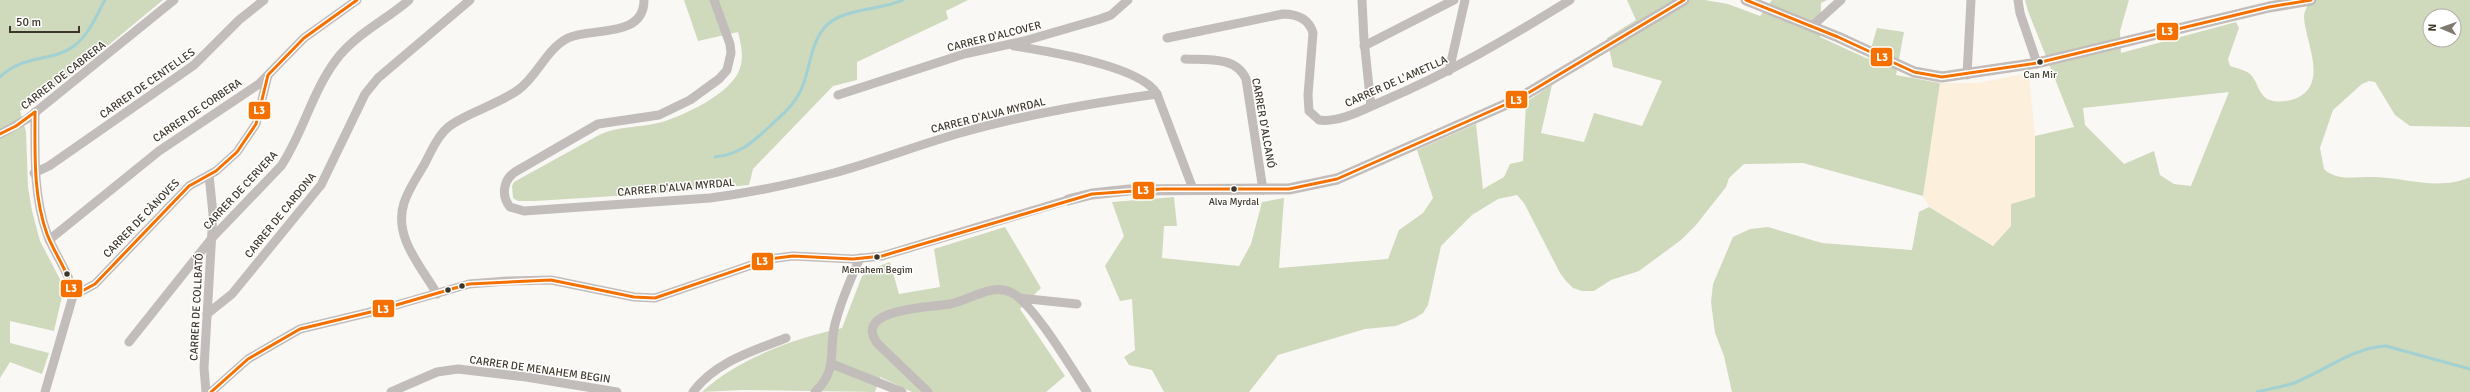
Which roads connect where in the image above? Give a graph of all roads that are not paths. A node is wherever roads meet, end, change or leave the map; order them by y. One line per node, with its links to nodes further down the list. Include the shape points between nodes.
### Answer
1 (174, 0): 31 (street, CARRER DE CABRERA, via 100,62)
2 (264, 0): 33 (street, CARRER DE CENTELLES, via 239,20 194,65 49,166)
3 (356, 0): 26 (street, CARRER DE CORBERA, via 304,38)
4 (409, 0): 38 (street, CARRER DE CERVERA, via 365,33 337,59 319,89 288,156)
5 (470, 0): 45 (street, CARRER DE CARDONA, via 378,78 365,94 321,185 232,294)
6 (644, 0): 41 (street, via 640,15 620,29 578,34 562,41 522,87 456,122 437,140 406,199 402,222 410,250)
7 (714, 0): 28 (street, CARRER D'ALVA MYRDAL, via 730,44 730,62 723,76 690,100 659,115 598,124 515,172 509,176 505,185 510,207 524,211 739,194 834,173 905,149 984,127 1077,106)
8 (1128, 0): 21 (street, CARRER D'ALCOVER, via 1111,15 1100,20)
9 (1362, 0): 22 (street)
10 (1454, 0): 22 (street)
11 (1465, 0): 25 (street)
12 (1570, 0): 25 (street, CARRER DE L'AMETLLA, via 1500,44)
13 (1684, 0): 36 (street, via 1518,99 1337,179 1301,188)
14 (1746, 0): 19 (street)
15 (1841, 0): 19 (street)
16 (1971, 0): 27 (street)
17 (2018, 0): 24 (street)
18 (2311, 0): 24 (street, via 2269,7)
19 (1812, 27): 27 (street, via 1914,72 1942,77)
20 (1167, 38): 30 (street, CARRER DE L'AMETLLA, via 1283,14 1297,16 1308,23 1313,34 1308,95 1312,115 1319,120 1330,120)
21 (1006, 44): 28 (street, via 1078,57 1141,79 1153,87); 29 (street, CARRER D'ALCOVER, via 964,54)
22 (1364, 46): 30 (street)
23 (1185, 59): 36 (street, CARRER D'ALCANÓ, via 1226,62 1242,71 1246,79)
24 (2037, 63): 27 (street)
25 (1449, 70): 30 (street, CARRER DE L'AMETLLA)
26 (268, 75): 34 (street, CARRER DE CÀNOVES, via 263,103 252,133 237,152); 39 (street, CARRER DE CORBERA, via 259,84 130,172 79,218)
27 (1967, 75)
28 (1156, 94): 35 (street)
29 (838, 95)
30 (1372, 106)
31 (34, 112): 32 (street, CARRER DE CABRERA); 33 (street)
32 (0, 134)
33 (34, 173): 39 (street, via 36,192)
34 (209, 175): 38 (street, CARRER DE COLLBATÓ, via 213,214); 42 (street, CARRER DE CÀNOVES, via 189,186 95,284)
35 (1193, 189): 36 (street); 37 (street, via 1129,190 1092,194)
36 (1264, 190)
37 (1068, 200): 40 (street, via 882,256)
38 (212, 238): 45 (street, CARRER DE COLLBATÓ); 47 (street, CARRER DE CERVERA)
39 (49, 240): 42 (street, via 71,282)
40 (860, 258): 41 (street, via 792,256 769,259 655,298 634,297 567,282 545,280 484,282); 48 (street, via 846,288 835,322)
41 (437, 294): 51 (street, via 300,329 248,359)
42 (73, 296): 49 (street)
43 (1019, 298): 44 (street); 57 (street, via 1009,292 995,289 953,304 896,312 879,318 873,328 873,338); 58 (street, via 1034,314)
44 (1077, 304)
45 (208, 314): 50 (street, CARRER DE COLLBATÓ)
46 (786, 338): 54 (street, via 727,363 704,379)
47 (129, 342)
48 (832, 364): 55 (street, via 828,377); 56 (street)
49 (45, 392)
50 (206, 392)
51 (211, 392)
52 (391, 392): 53 (street, CARRER DE MENAHEM BEGIN, via 437,372 458,369)
53 (617, 392)
54 (693, 392)
55 (815, 392)
56 (902, 392)
57 (928, 392)
58 (1087, 392)

